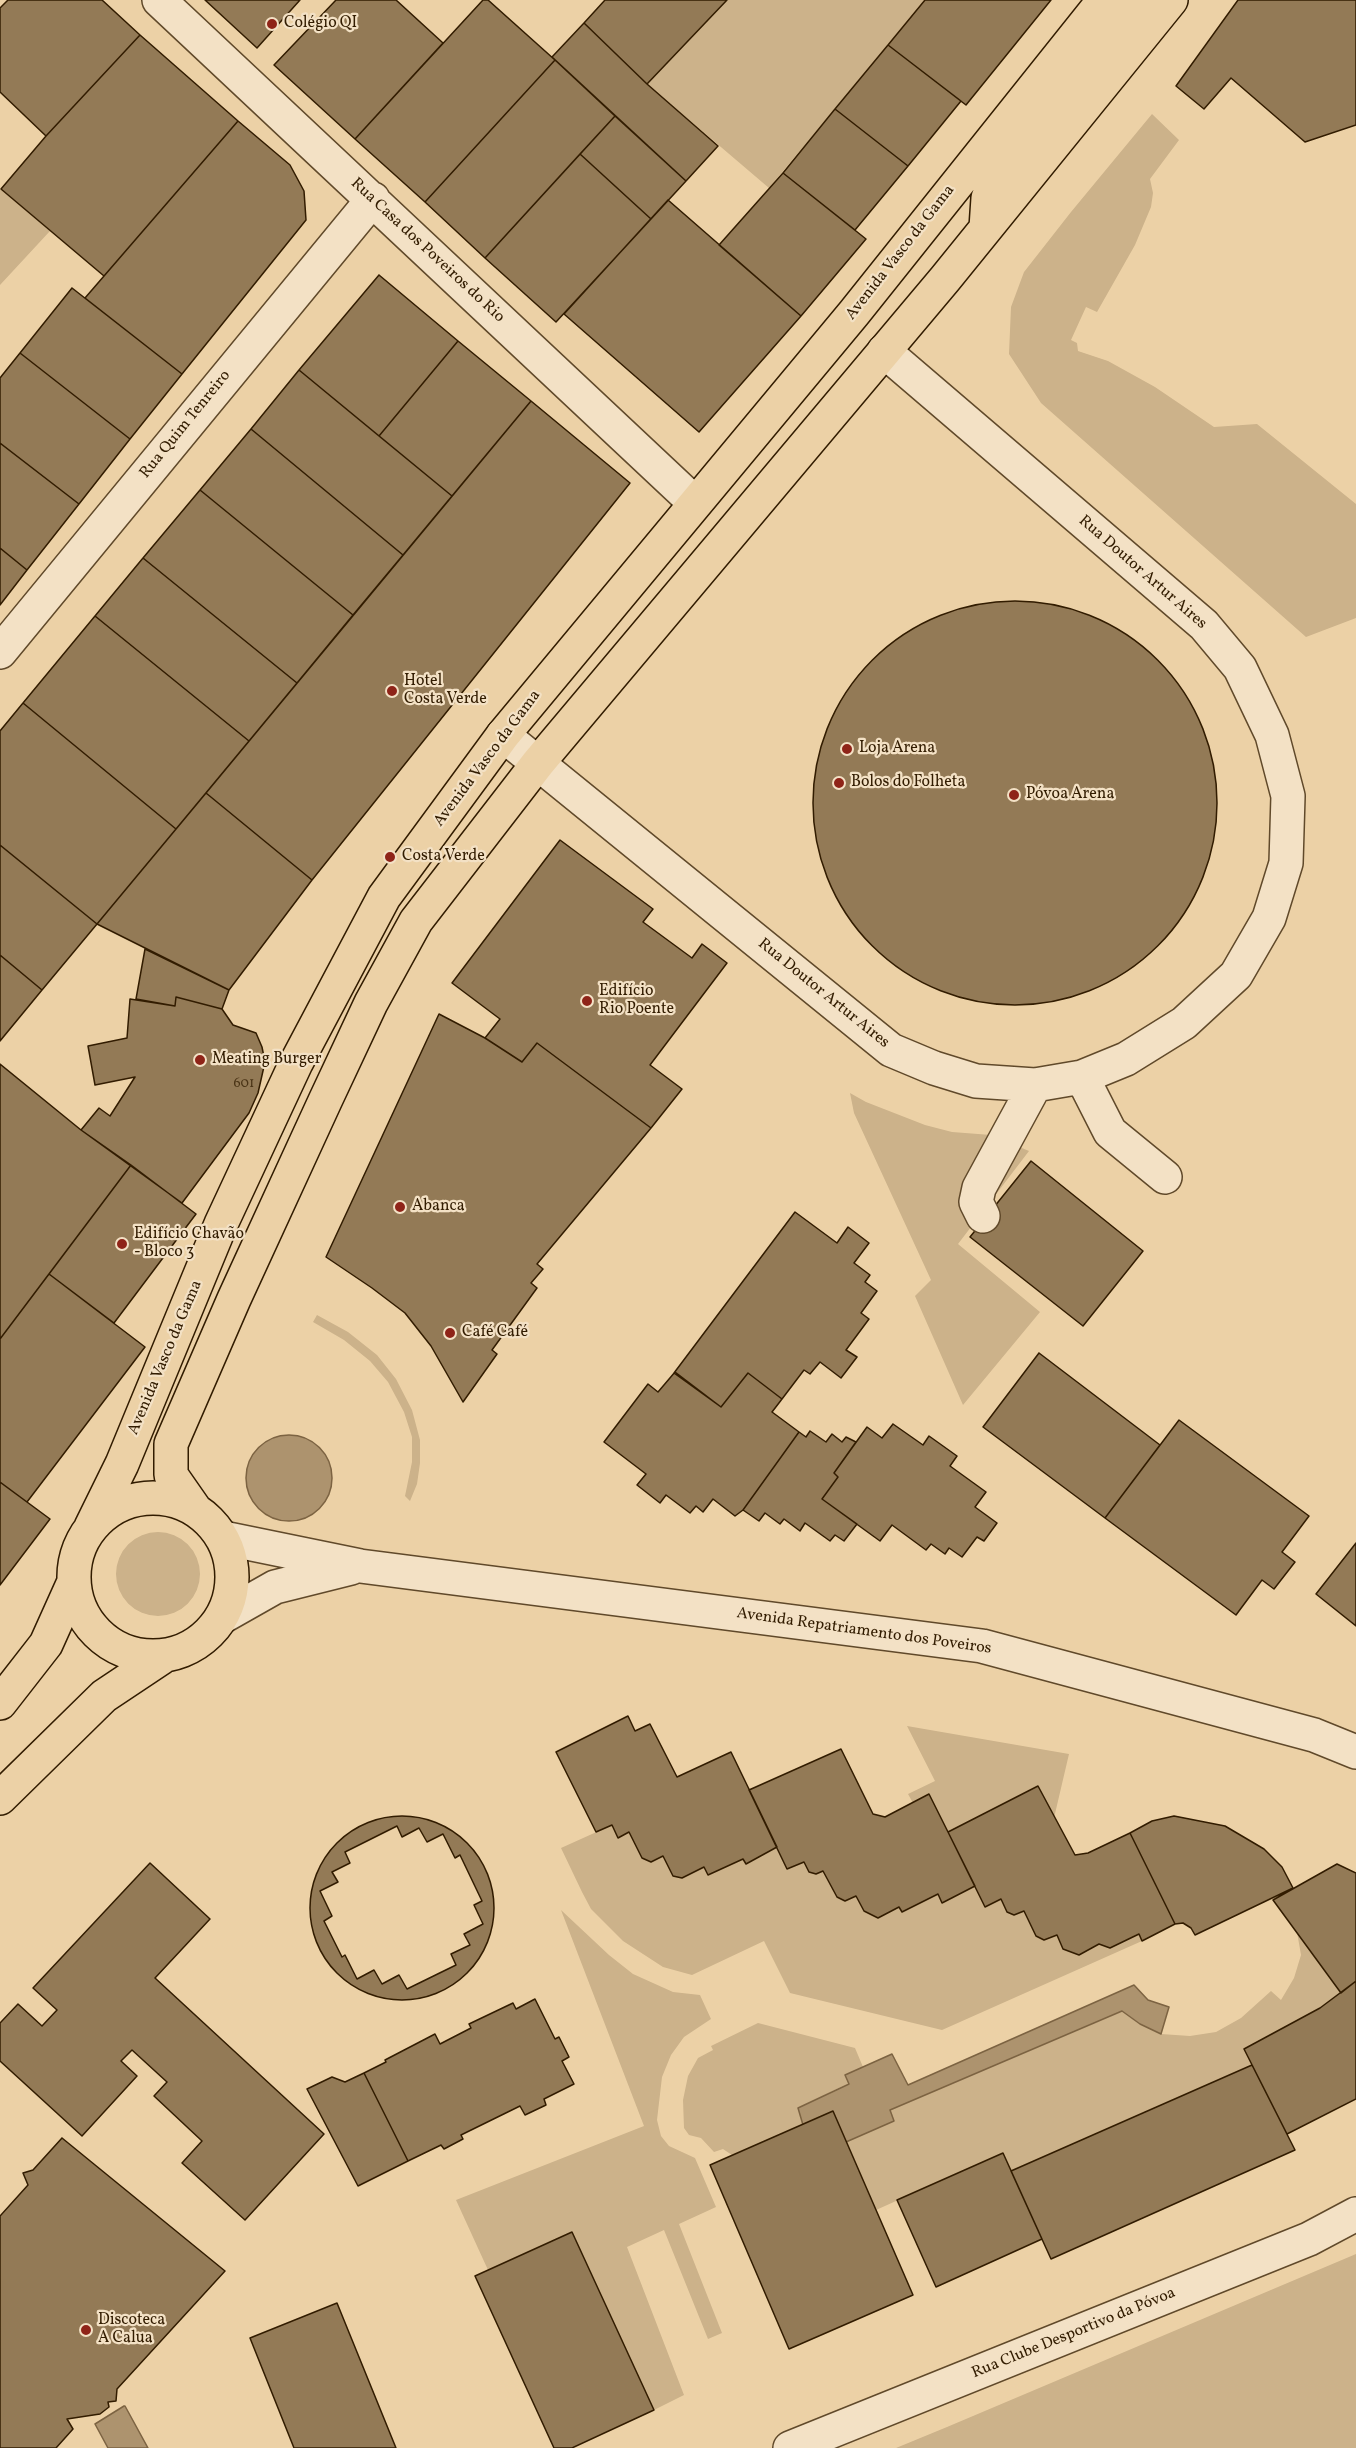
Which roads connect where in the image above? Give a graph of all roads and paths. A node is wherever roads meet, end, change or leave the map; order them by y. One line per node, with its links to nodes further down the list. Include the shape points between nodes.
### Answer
1 (159, 0): 5 (street, Rua Casa dos Poveiros do Rio)
2 (1104, 0): 8 (main road, Avenida Vasco da Gama, via 854,313)
3 (1139, 0): 6 (main road, via 999,170 988,198)
4 (1171, 0): 6 (main road)
5 (373, 199): 8 (street, Rua Casa dos Poveiros do Rio); 10 (street, Rua Quim Tenreiro)
6 (986, 230): 7 (main road)
7 (884, 351): 9 (main road); 13 (street, Rua Doutor Artur Aires, via 1204,625 1240,668 1272,735 1288,796 1286,863 1269,918 1236,975 1184,1023 1126,1059)
8 (695, 503): 9 (main road, via 707,514 710,525 650,603); 11 (main road, Avenida Vasco da Gama)
9 (640, 643): 12 (main road)
10 (0, 652)
11 (503, 735): 12 (street, Rua Doutor Artur Aires); 18 (main road, Avenida Vasco da Gama, via 384,897 296,1063 221,1224 122,1464)
12 (538, 763): 14 (street, Rua Doutor Artur Aires, via 891,1050 976,1081); 17 (main road, via 416,921 371,1003 320,1111 171,1444 171,1475)
13 (1082, 1077): 14 (street, Rua Doutor Artur Aires); 15 (street, via 1110,1132)
14 (1035, 1086): 16 (street, via 979,1188 976,1202)
15 (1165, 1177)
16 (983, 1216)
17 (194, 1509): 18 (main road, via 173,1500 150,1498 128,1502); 19 (main road)
18 (91, 1527): 21 (main road, via 80,1544)
19 (223, 1538): 20 (street, Avenida Repatriamento dos Poveiros); 22 (main road, via 233,1578)
20 (360, 1566): 22 (street, Avenida Repatriamento dos Poveiros, via 274,1587); 25 (street, Avenida Repatriamento dos Poveiros, via 982,1646 1314,1735)
21 (73, 1584): 23 (main road, via 87,1623 102,1638 120,1650 140,1656); 24 (main road, via 46,1644)
22 (222, 1617): 23 (main road, via 207,1636 187,1649)
23 (164, 1656): 26 (main road, via 104,1696)
24 (0, 1703)
25 (1356, 1752)
26 (0, 1798)
27 (1356, 2214): 28 (street, Rua Clube Desportivo da Póvoa, via 1309,2239)
28 (790, 2448)

